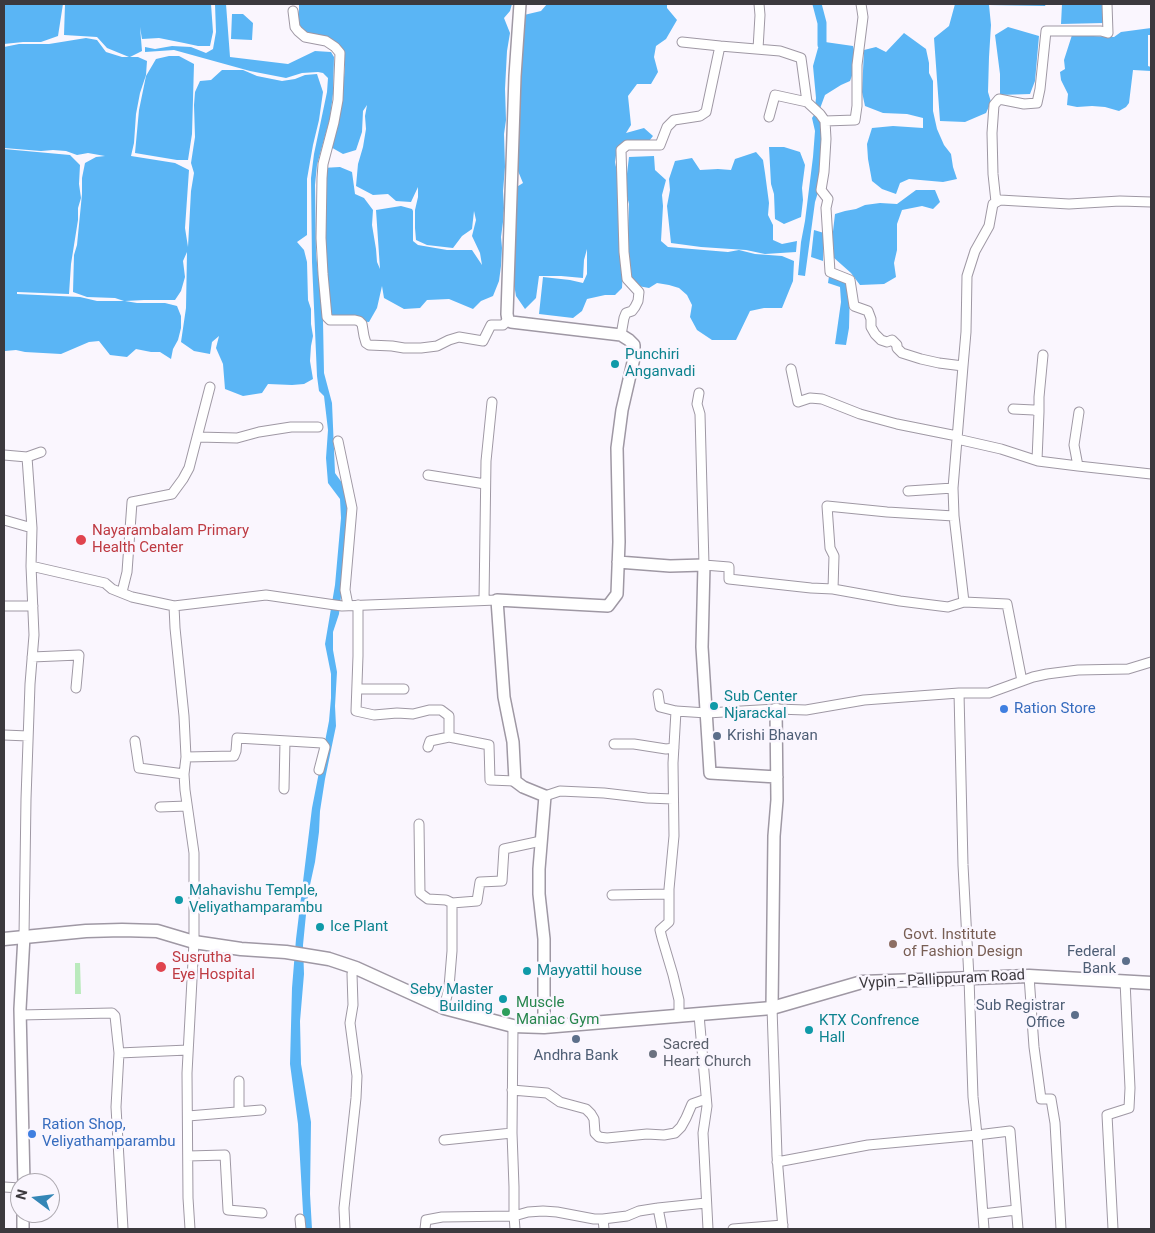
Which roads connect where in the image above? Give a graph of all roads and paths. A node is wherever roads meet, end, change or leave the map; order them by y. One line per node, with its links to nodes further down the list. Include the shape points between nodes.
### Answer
1 (520, 4): 13 (street)
2 (759, 4): 8 (street)
3 (861, 4): 9 (street, via 863,17 854,120)
4 (1107, 4): 11 (street, via 1108,33 1046,31 1037,103 999,99 994,105 992,133)
5 (293, 11): 13 (street, via 298,31 306,37 326,41 340,53 338,100 322,178 321,238 327,317 330,320 359,321 369,345 404,348 437,346 459,337 483,341 491,325 503,325)
6 (682, 42): 7 (street)
7 (720, 46): 8 (street); 14 (street, via 706,112 674,120 667,127 660,145 627,145 621,150 627,279 639,292 635,307 626,313)
8 (758, 49): 9 (street, via 780,50 801,58)
9 (816, 111): 10 (street, via 775,95); 16 (street, via 826,139 821,190 828,199 830,272 850,280 854,306 868,311 871,327 881,340 892,340 902,353)
10 (769, 116)
11 (996, 202): 12 (street); 16 (street, via 967,276)
12 (1151, 202)
13 (508, 320): 14 (street)
14 (621, 335): 41 (street, via 634,345 634,358 617,448)
15 (1043, 355): 22 (street)
16 (963, 366): 26 (street)
17 (791, 368): 26 (street, via 798,402 822,398 860,414)
18 (210, 387): 25 (street)
19 (699, 393): 42 (street)
20 (492, 402): 35 (street)
21 (1014, 410): 22 (street)
22 (1039, 412): 31 (street)
23 (1079, 412): 32 (street, via 1074,445)
24 (318, 427): 25 (street, via 259,432 237,438)
25 (198, 437): 45 (street, via 189,468 172,494 132,502 127,572)
26 (957, 437): 31 (street); 36 (street)
27 (338, 442): 53 (street, via 352,508)
28 (41, 452): 30 (street)
29 (4, 455): 30 (street)
30 (27, 457): 40 (street)
31 (1037, 460): 32 (street)
32 (1078, 466): 33 (street)
33 (1151, 474)
34 (428, 475): 35 (street)
35 (485, 484): 46 (street)
36 (953, 488): 37 (street); 38 (street)
37 (908, 491)
38 (954, 516): 44 (street, via 827,506 830,548 834,556); 48 (street)
39 (4, 520): 40 (street)
40 (32, 528): 43 (street)
41 (618, 562): 42 (street); 47 (street, via 617,594 608,606)
42 (704, 565): 44 (street, via 729,567 729,579); 64 (street, via 702,647)
43 (31, 566): 45 (street, via 105,583); 51 (street)
44 (833, 589): 48 (street, via 948,607)
45 (122, 592): 52 (street)
46 (484, 600): 47 (street); 49 (street)
47 (497, 600): 77 (street, via 504,698 513,742)
48 (964, 602): 56 (street, via 1007,604)
49 (358, 605): 53 (street); 58 (street)
50 (4, 606): 51 (street)
51 (33, 606): 54 (street)
52 (174, 606): 53 (street, via 266,595); 73 (street)
53 (345, 606)
54 (32, 657): 57 (street, via 79,655); 66 (street)
55 (1151, 662): 56 (street, via 1128,669 1078,670)
56 (1022, 681): 60 (street, via 989,693)
57 (76, 688)
58 (357, 689): 59 (street); 67 (street, via 356,711 374,715 441,710 449,716)
59 (404, 689)
60 (959, 693): 62 (street, via 864,700 806,710); 93 (street)
61 (658, 694): 63 (street, via 660,707)
62 (776, 710): 64 (street); 76 (street)
63 (676, 711): 64 (street); 72 (street)
64 (707, 713): 76 (street, via 710,773)
65 (4, 735): 66 (street)
66 (28, 736): 88 (street)
67 (449, 737): 71 (street, via 430,741); 77 (street, via 489,745 490,780)
68 (135, 741): 75 (street, via 139,768)
69 (285, 741): 73 (street, via 237,738 234,756); 74 (street, via 322,743 325,747); 78 (street)
70 (614, 744): 72 (street)
71 (428, 747)
72 (674, 748): 80 (street)
73 (186, 757): 75 (street)
74 (319, 770)
75 (184, 774): 81 (street)
76 (777, 777): 97 (street)
77 (515, 781): 79 (street)
78 (284, 789)
79 (545, 796): 80 (street, via 560,791); 84 (street)
80 (673, 799): 86 (street, via 674,836)
81 (187, 806): 82 (street); 90 (street, via 194,853)
82 (160, 807)
83 (419, 824): 87 (street, via 420,892 428,899)
84 (540, 841): 87 (street, via 504,849 502,880 480,882 477,901); 102 (street)
85 (612, 894): 86 (street)
86 (669, 894): 100 (street, via 669,922 660,930 679,1000)
87 (452, 903): 96 (street, via 452,951)
88 (24, 936): 89 (main road, Vypin - Pallippuram Road); 90 (main road, Vypin - Pallippuram Road, via 149,930); 98 (street)
89 (4, 939)
90 (194, 942): 91 (main road, Vypin - Pallippuram Road, via 329,958); 103 (street)
91 (356, 968): 96 (main road, Vypin - Pallippuram Road); 129 (street, via 352,974 350,1023 356,1098 344,1200)
92 (1029, 976): 93 (main road, Vypin - Pallippuram Road); 94 (main road, Vypin - Pallippuram Road); 138 (street, via 1041,1099 1052,1099 1056,1124)
93 (969, 978): 97 (main road, Vypin - Pallippuram Road, via 862,982); 112 (street)
94 (1125, 981): 95 (main road, Vypin - Pallippuram Road); 139 (street, via 1130,1108 1107,1115)
95 (1151, 983)
96 (444, 1008): 101 (main road, Vypin - Pallippuram Road)
97 (772, 1008): 99 (main road, Vypin - Pallippuram Road); 115 (street)
98 (20, 1015): 104 (street, via 112,1013 116,1016); 116 (street)
99 (699, 1015): 100 (main road, Vypin - Pallippuram Road); 107 (street)
100 (679, 1016): 102 (main road, Vypin - Pallippuram Road)
101 (512, 1026): 102 (main road, Vypin - Pallippuram Road); 106 (street)
102 (544, 1027)
103 (188, 1050): 104 (street); 110 (street)
104 (119, 1053): 126 (street, via 116,1107)
105 (239, 1081): 109 (street)
106 (512, 1090): 107 (street, via 546,1093 560,1102 586,1109 594,1119 595,1133 607,1138 675,1134 692,1104); 111 (street)
107 (706, 1099): 117 (street, via 703,1133)
108 (261, 1110): 109 (street)
109 (239, 1112): 110 (street)
110 (188, 1116): 114 (street)
111 (512, 1133): 113 (street); 122 (street)
112 (977, 1134): 115 (street, via 868,1145); 119 (street, via 1010,1131); 121 (street)
113 (444, 1140)
114 (188, 1156): 120 (street, via 225,1155 228,1210); 127 (street)
115 (777, 1162): 125 (street)
116 (24, 1173)
117 (706, 1203): 118 (street); 134 (street)
118 (658, 1208): 124 (street); 133 (street)
119 (1016, 1210): 121 (street); 137 (street)
120 (262, 1213)
121 (983, 1214): 136 (street)
122 (514, 1216): 124 (street, via 543,1211); 130 (street, via 442,1217 426,1220); 131 (street)
123 (300, 1219): 128 (street)
124 (603, 1219): 132 (street)
125 (783, 1227): 135 (street)
126 (123, 1229)
127 (188, 1229)
128 (301, 1229)
129 (345, 1229)
130 (425, 1229)
131 (515, 1229)
132 (604, 1229)
133 (662, 1229)
134 (708, 1229)
135 (733, 1229)
136 (984, 1229)
137 (1018, 1229)
138 (1061, 1229)
139 (1113, 1229)

